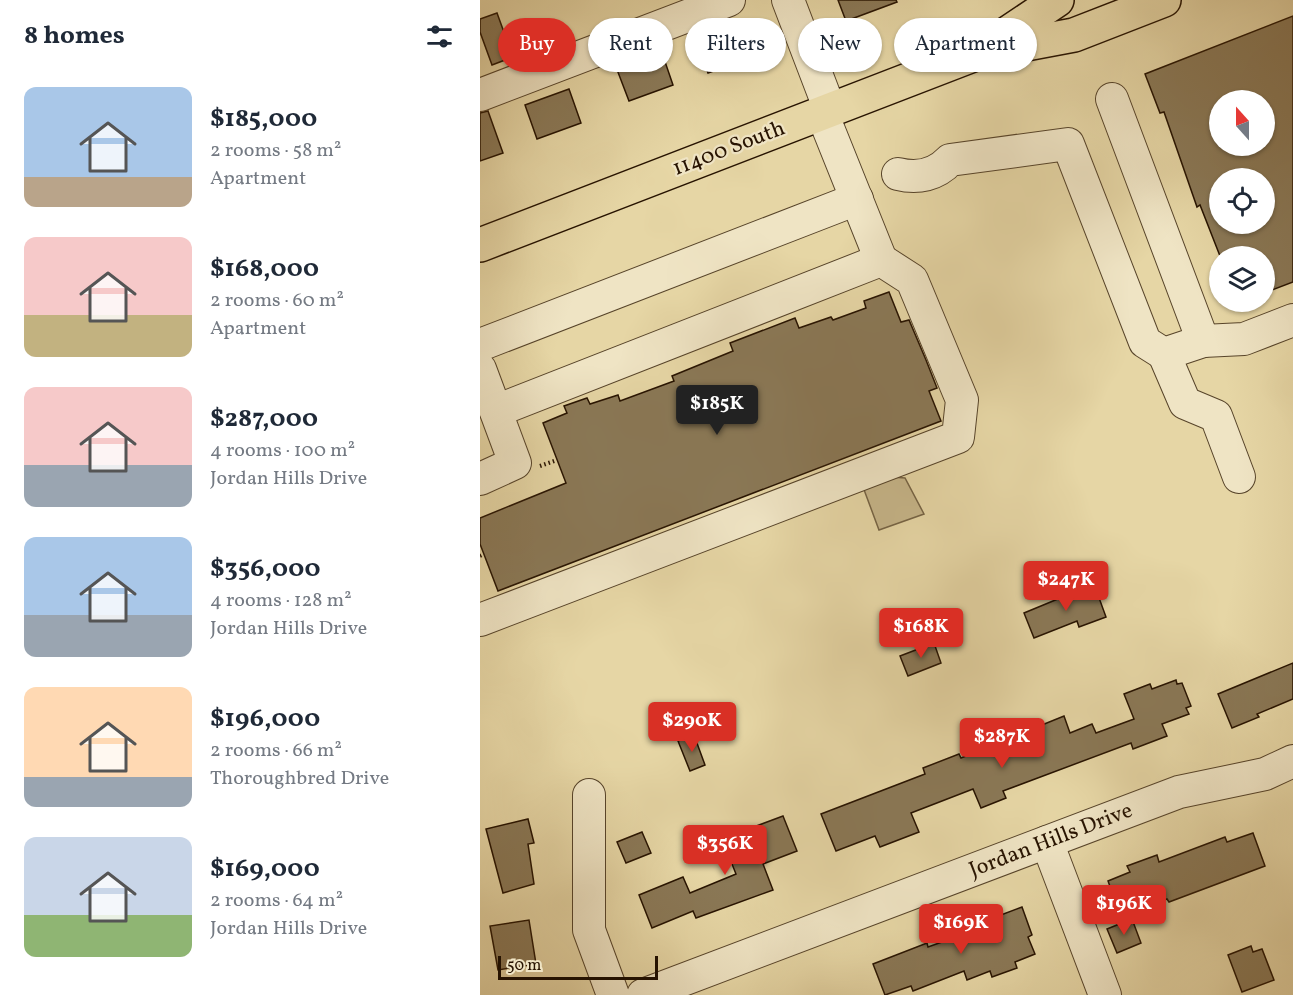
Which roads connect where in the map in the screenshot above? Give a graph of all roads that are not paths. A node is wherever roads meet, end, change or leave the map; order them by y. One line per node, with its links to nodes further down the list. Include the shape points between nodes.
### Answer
1 (729, 0): 8 (street)
2 (788, 0): 10 (street)
3 (1057, 0): 5 (main road, 11400 South)
4 (1164, 0): 6 (main road, 11400 South, via 1074,35)
5 (1030, 18)
6 (1037, 42)
7 (926, 72): 10 (main road, 11400 South)
8 (480, 95)
9 (1112, 99): 15 (street)
10 (826, 111): 11 (street); 12 (main road, 11400 South)
11 (855, 195): 13 (street); 16 (street); 17 (street, via 898,174 912,178 940,171 950,160 1068,144 1145,342)
12 (480, 245)
13 (881, 260): 18 (street); 21 (street, via 912,280 962,400 958,437)
14 (1293, 320): 15 (street, via 1244,339)
15 (1203, 341): 17 (street)
16 (483, 352): 18 (street)
17 (1164, 354): 19 (street, via 1185,403 1216,416)
18 (496, 411): 20 (street, via 515,464)
19 (1239, 477)
20 (480, 479)
21 (480, 621)
22 (1293, 761): 24 (street, Jordan Hills Drive, via 1265,774 1179,792)
23 (589, 795): 25 (street, via 589,930)
24 (1047, 842): 26 (street, Jordan Hills Drive); 27 (street)
25 (613, 995)
26 (643, 995)
27 (1105, 995)

